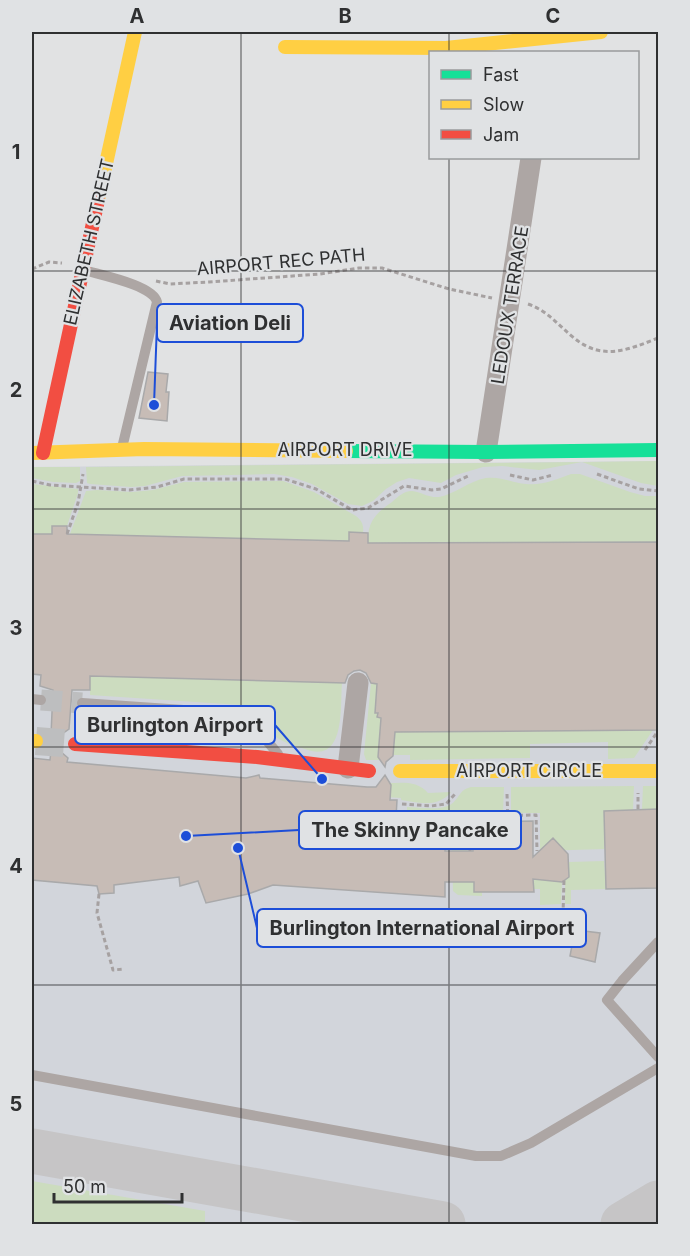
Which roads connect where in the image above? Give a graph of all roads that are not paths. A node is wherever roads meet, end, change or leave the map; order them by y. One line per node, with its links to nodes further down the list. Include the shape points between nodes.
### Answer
1 (135, 32): 6 (street, ELIZABETH STREET)
2 (601, 32): 3 (street)
3 (538, 45): 4 (street)
4 (285, 47)
5 (531, 159): 9 (street, LEDOUX TERRACE)
6 (84, 268): 7 (lane, via 147,289 156,296); 10 (street, ELIZABETH STREET)
7 (121, 450): 9 (street, AIRPORT DRIVE); 10 (street, AIRPORT DRIVE)
8 (658, 450): 9 (street, AIRPORT DRIVE)
9 (486, 452)
10 (37, 453)
11 (358, 683): 15 (street)
12 (82, 703): 14 (lane, via 227,713 252,723)
13 (75, 744): 14 (street)
14 (282, 760): 15 (street)
15 (359, 769)
16 (400, 771): 17 (street, AIRPORT CIRCLE)
17 (658, 771)
18 (658, 942): 19 (lane, via 607,1000)
19 (658, 1057)
20 (658, 1068): 21 (lane, via 531,1143 501,1156 476,1156)
21 (32, 1075)

